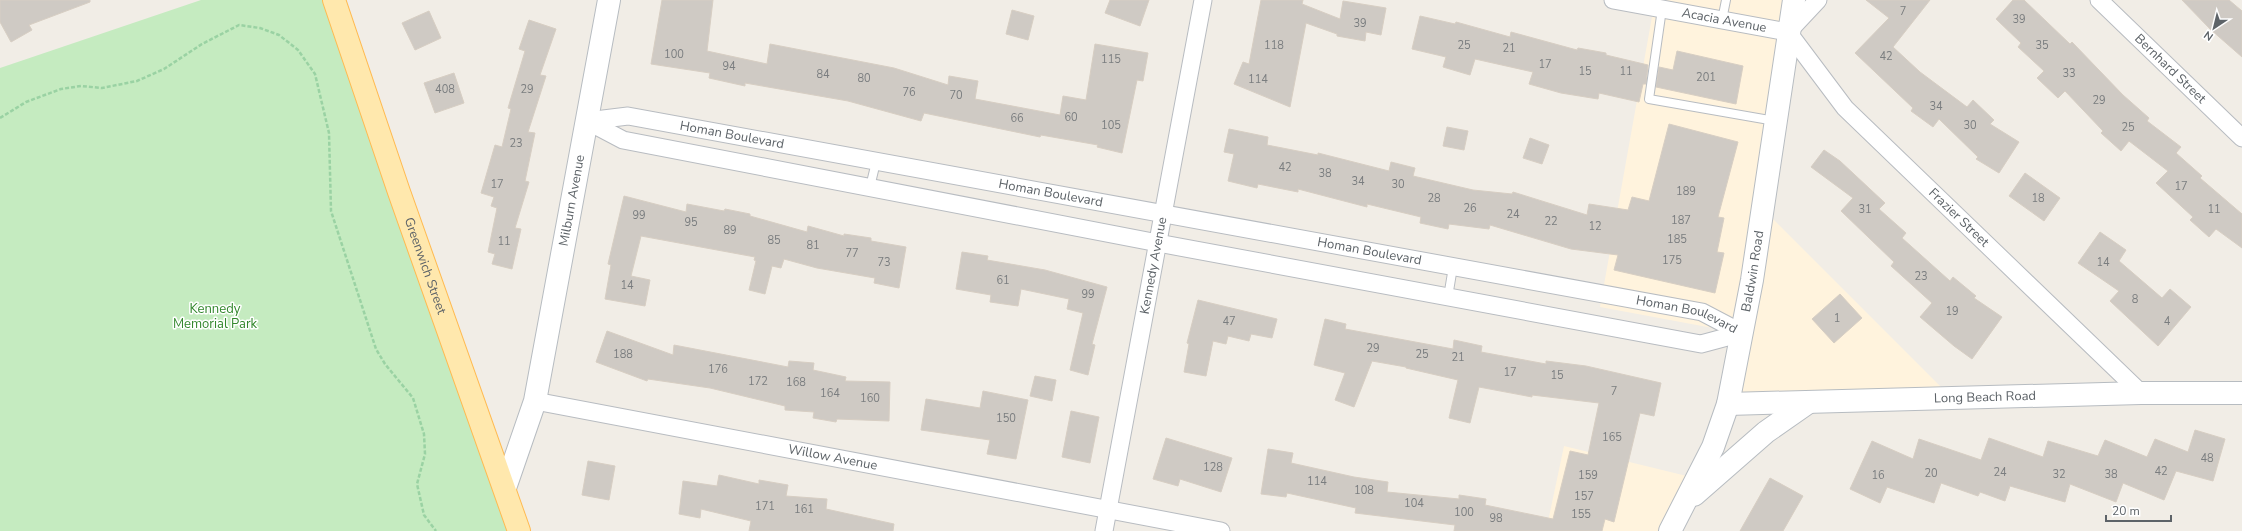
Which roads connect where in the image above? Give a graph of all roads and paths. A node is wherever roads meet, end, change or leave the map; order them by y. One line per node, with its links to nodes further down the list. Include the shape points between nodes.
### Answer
1 (334, 0): 28 (main road, Greenwich Street, via 399,192)
2 (609, 0): 13 (main road, Milburn Avenue)
3 (1203, 0): 18 (street, Kennedy Avenue)
4 (1613, 0): 9 (street, Acacia Avenue)
5 (1726, 0): 10 (lane)
6 (1794, 0): 11 (main road, Baldwin Road)
7 (1818, 0): 11 (street)
8 (2099, 0): 15 (street, Bernhard Street)
9 (1662, 9): 10 (street, Acacia Avenue); 14 (lane, via 1649,99)
10 (1722, 20): 11 (street, Acacia Avenue)
11 (1788, 32): 14 (main road, Baldwin Road); 23 (street, Frazier Street, via 1845,108)
12 (0, 118): 31 (path, via 26,102 61,89 81,86 102,88 137,81 164,69 202,44 239,25 260,28 279,35 298,50 315,74 329,133 331,211 371,334 385,364 413,398 424,434 425,454 417,484 424,515)
13 (587, 121): 16 (street, Homan Boulevard, via 628,116); 17 (street, Homan Boulevard, via 623,140); 25 (main road, Milburn Avenue)
14 (1775, 121): 22 (main road, Baldwin Road)
15 (2242, 138)
16 (876, 162): 17 (lane); 18 (street, Homan Boulevard)
17 (870, 187): 19 (street, Homan Boulevard)
18 (1162, 215): 19 (street, Kennedy Avenue); 20 (street, Homan Boulevard)
19 (1158, 243): 21 (street, Homan Boulevard); 30 (street, Kennedy Avenue)
20 (1453, 267): 21 (lane); 22 (street, Homan Boulevard, via 1707,313)
21 (1448, 297): 22 (street, Homan Boulevard, via 1701,344)
22 (1742, 333): 27 (main road, Baldwin Road)
23 (2141, 393): 24 (main road, Long Beach Road); 26 (main road, Long Beach Road)
24 (2242, 393)
25 (535, 401): 28 (main road); 30 (street, Willow Avenue)
26 (1809, 402): 27 (main road, Long Beach Road); 29 (main road, via 1766,432)
27 (1728, 404): 29 (main road, Baldwin Road, via 1713,447)
28 (505, 488): 32 (main road, Greenwich Street)
29 (1685, 502): 35 (main road, Baldwin Road)
30 (1108, 510): 33 (street, Kennedy Avenue); 34 (street, Willow Avenue)
31 (436, 531)
32 (519, 531)
33 (1104, 531)
34 (1221, 531)
35 (1670, 531)

